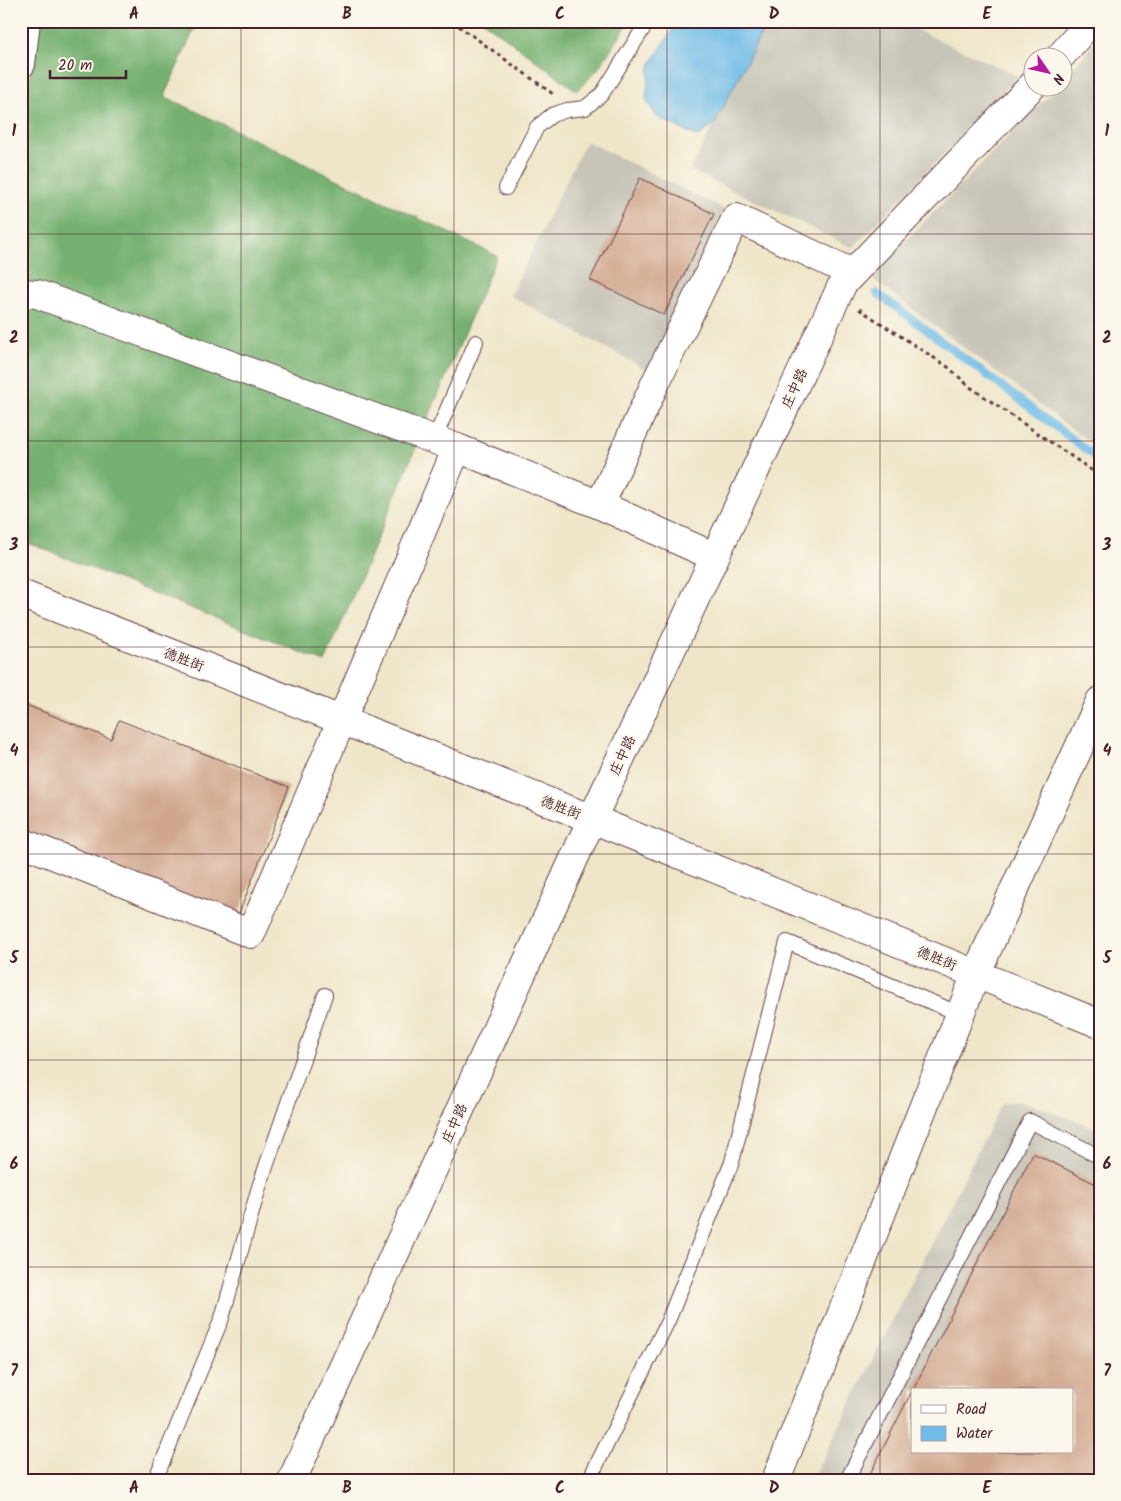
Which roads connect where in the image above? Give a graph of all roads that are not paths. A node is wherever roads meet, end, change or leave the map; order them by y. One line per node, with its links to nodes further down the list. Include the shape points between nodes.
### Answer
1 (26, 21): 5 (street)
2 (648, 21): 7 (lane, via 602,94 585,108 552,115 537,127)
3 (1091, 21): 4 (street)
4 (1068, 48)
5 (21, 64)
6 (1024, 95): 8 (street, 庄中路)
7 (506, 188)
8 (845, 284): 12 (street, via 736,218); 13 (street, 庄中路)
9 (21, 293): 11 (street, via 37,294)
10 (476, 342): 11 (lane)
11 (446, 444): 12 (street); 16 (street)
12 (600, 505): 13 (street)
13 (715, 557): 17 (street, 庄中路)
14 (21, 594): 16 (street, 德胜街)
15 (1100, 701): 19 (street)
16 (342, 721): 17 (street, 德胜街); 18 (street, via 251,934)
17 (592, 819): 19 (street, 德胜街); 25 (street, 庄中路)
18 (21, 842)
19 (976, 974): 21 (street); 22 (street, 德胜街)
20 (325, 995): 24 (lane, via 259,1187 222,1318)
21 (960, 1014): 26 (lane, via 787,942 732,1162 668,1321); 27 (street)
22 (1100, 1024)
23 (1100, 1157): 28 (lane, via 1030,1121)
24 (155, 1480)
25 (292, 1480)
26 (589, 1480)
27 (776, 1480)
28 (847, 1480)

